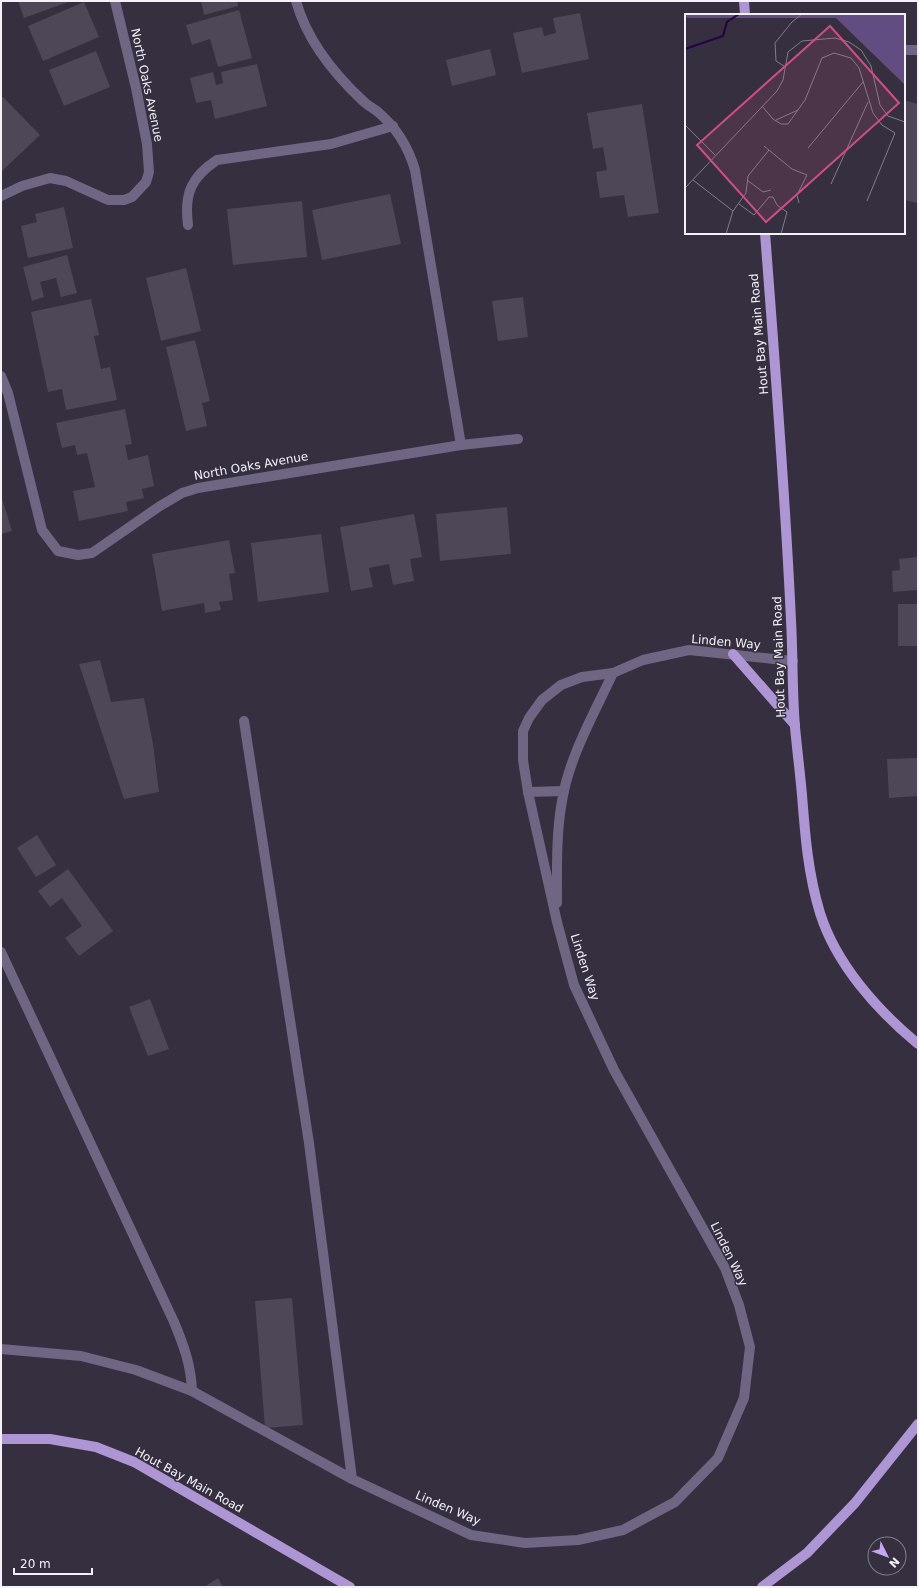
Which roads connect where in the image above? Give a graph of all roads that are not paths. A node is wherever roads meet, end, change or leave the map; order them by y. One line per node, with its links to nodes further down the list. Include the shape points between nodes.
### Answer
1 (115, 1): 8 (street, North Oaks Avenue, via 147,144 149,172 146,182 132,197 124,200 108,200 66,181 50,178 22,186)
2 (296, 1): 7 (street, via 311,39 323,58 364,102)
3 (744, 1): 4 (main road)
4 (746, 14)
5 (905, 50): 6 (street)
6 (918, 50)
7 (393, 126): 9 (street, via 331,144 217,160 203,169 193,182 188,194); 13 (street, via 410,152 415,170)
8 (1, 196)
9 (188, 225)
10 (765, 234): 15 (main road, Hout Bay Main Road, via 784,479)
11 (1, 376): 13 (street, North Oaks Avenue, via 8,393 42,530 58,551 68,554 92,553 160,506 182,493 198,488)
12 (518, 439): 13 (street, North Oaks Avenue)
13 (460, 445)
14 (733, 654): 15 (street, Linden Way); 16 (street, Linden Way, via 690,650 670,653 643,660); 18 (main road)
15 (793, 661): 18 (main road, Hout Bay Main Road)
16 (613, 673): 19 (street, Linden Way, via 570,769); 20 (street, Linden Way, via 582,677 562,685 542,700 529,718 523,730 523,760)
17 (244, 721): 28 (street, via 309,1143)
18 (795, 726): 23 (main road, Hout Bay Main Road, via 807,855 820,914 840,957 867,994)
19 (564, 791): 20 (street); 21 (street, Linden Way, via 558,844)
20 (528, 792): 21 (street, Linden Way)
21 (557, 922): 28 (street, Linden Way, via 574,984 592,1026 725,1268 739,1305 750,1347 744,1398 718,1458 675,1502 623,1530 578,1540 525,1543 471,1535)
22 (1, 952): 25 (street, via 174,1322 192,1371)
23 (918, 1044)
24 (1, 1349): 25 (street, Linden Way, via 81,1356 136,1370)
25 (192, 1391): 28 (street, Linden Way)
26 (918, 1424): 30 (main road, via 855,1503 807,1553)
27 (1, 1439): 29 (main road, Hout Bay Main Road, via 50,1439 96,1447 134,1462)
28 (352, 1479)
29 (350, 1587)
30 (762, 1587)

